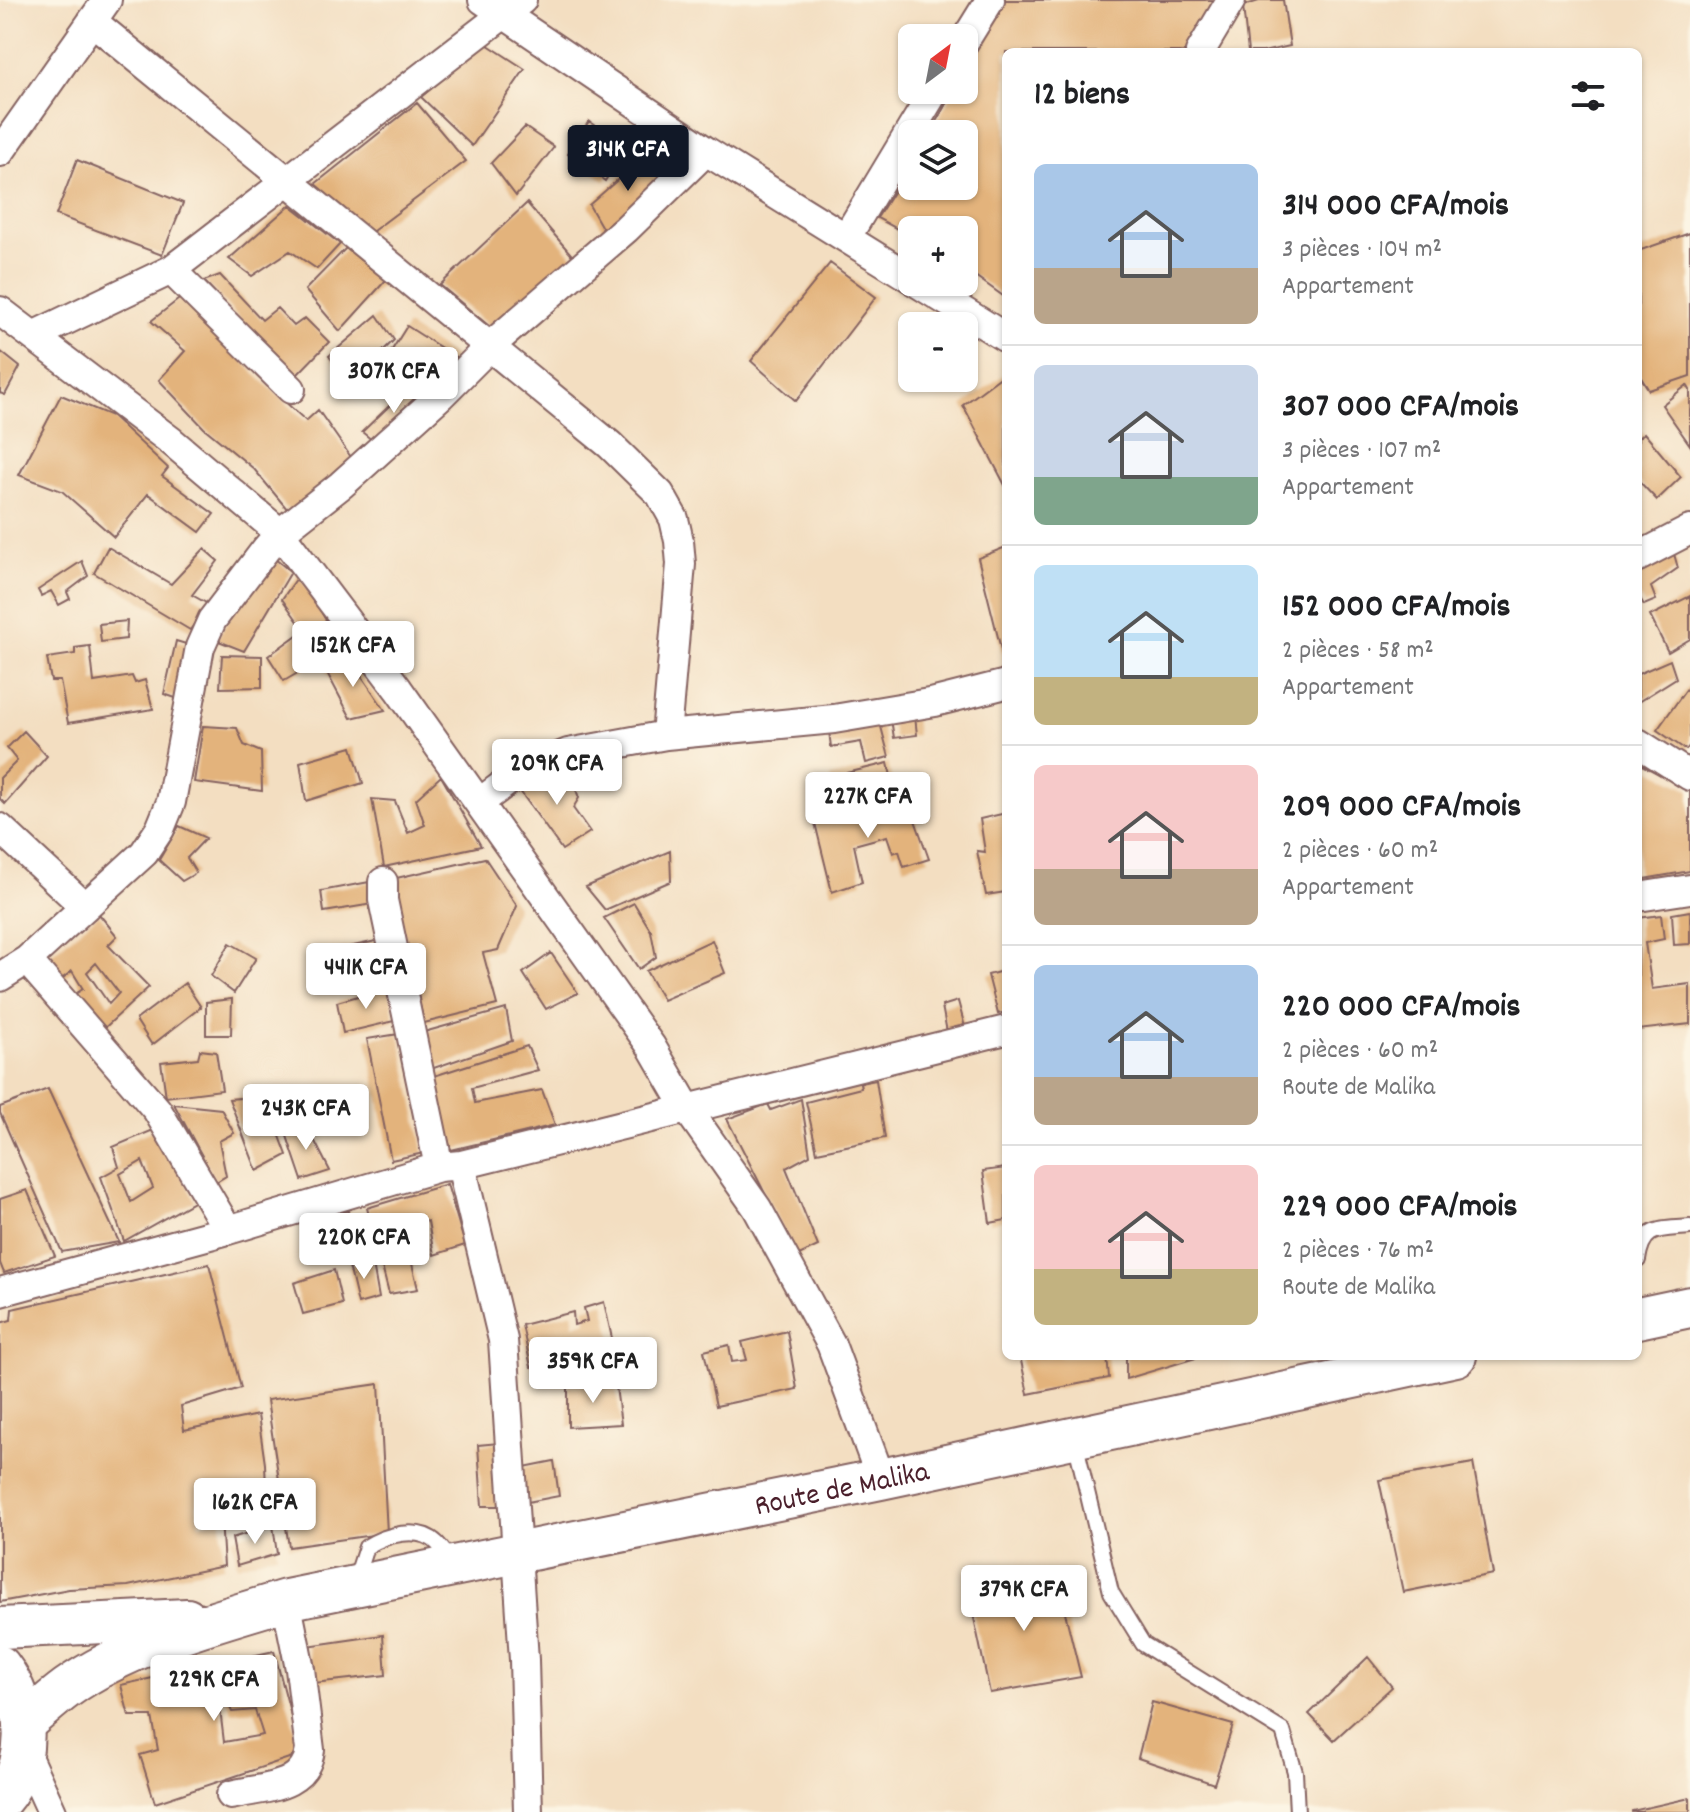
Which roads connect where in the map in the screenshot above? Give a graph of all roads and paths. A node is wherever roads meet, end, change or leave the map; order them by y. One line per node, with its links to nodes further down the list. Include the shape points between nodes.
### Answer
1 (990, 0): 5 (street)
2 (1231, 0): 6 (street)
3 (504, 5): 8 (street); 10 (street)
4 (99, 10): 9 (street); 10 (street)
5 (975, 24)
6 (1202, 48)
7 (927, 104): 11 (street)
8 (706, 151): 11 (street); 18 (street, via 626,229)
9 (0, 152)
10 (286, 182): 12 (street); 18 (street)
11 (846, 238): 13 (street)
12 (171, 270): 16 (street); 19 (street)
13 (898, 271)
14 (938, 296): 17 (street)
15 (0, 311): 16 (street)
16 (33, 336): 21 (street)
17 (1002, 336)
18 (490, 346): 21 (street, via 341,485); 24 (street, via 610,445 660,494 674,519 681,564)
19 (291, 389)
20 (1690, 530): 22 (street)
21 (280, 533): 27 (street); 32 (street, via 212,620 200,647 171,802 160,829 144,853)
22 (1642, 555)
23 (1002, 685): 24 (street, via 834,719)
24 (666, 735): 27 (street, via 568,753 519,773)
25 (1642, 746): 26 (street)
26 (1690, 776)
27 (480, 802): 36 (street, via 651,1046)
28 (0, 828): 32 (street)
29 (383, 882): 37 (street, via 383,900)
30 (1690, 889): 31 (street)
31 (1642, 896)
32 (85, 907): 33 (street)
33 (27, 960): 34 (street); 39 (street, via 157,1110)
34 (0, 977)
35 (1002, 1031): 36 (street)
36 (688, 1110): 37 (street); 47 (street, via 741,1182 792,1268 831,1344)
37 (450, 1166): 39 (street); 48 (street, via 503,1340)
38 (1690, 1227): 40 (lane, via 1654,1230)
39 (228, 1230): 41 (street)
40 (1642, 1240)
41 (0, 1292)
42 (1690, 1307): 43 (main road)
43 (1642, 1317)
44 (1416, 1360): 45 (main road, Route de Malika)
45 (1326, 1369): 46 (main road, Route de Malika)
46 (1074, 1437): 47 (main road, Route de Malika); 58 (lane, via 1111,1592 1143,1644 1283,1731 1295,1772)
47 (881, 1479): 48 (main road, Route de Malika)
48 (518, 1551): 49 (main road, Route de Malika); 57 (street)
49 (286, 1600): 50 (main road, Route de Malika); 54 (street, via 309,1759 304,1773 292,1780)
50 (227, 1618): 51 (main road, Route de Malika); 53 (main road, Route de Malika, via 122,1656 67,1687)
51 (0, 1628)
52 (0, 1666): 53 (main road, via 18,1699)
53 (24, 1736): 55 (main road, via 17,1772); 56 (street)
54 (231, 1795)
55 (0, 1801)
56 (52, 1812)
57 (528, 1812)
58 (1297, 1812)

